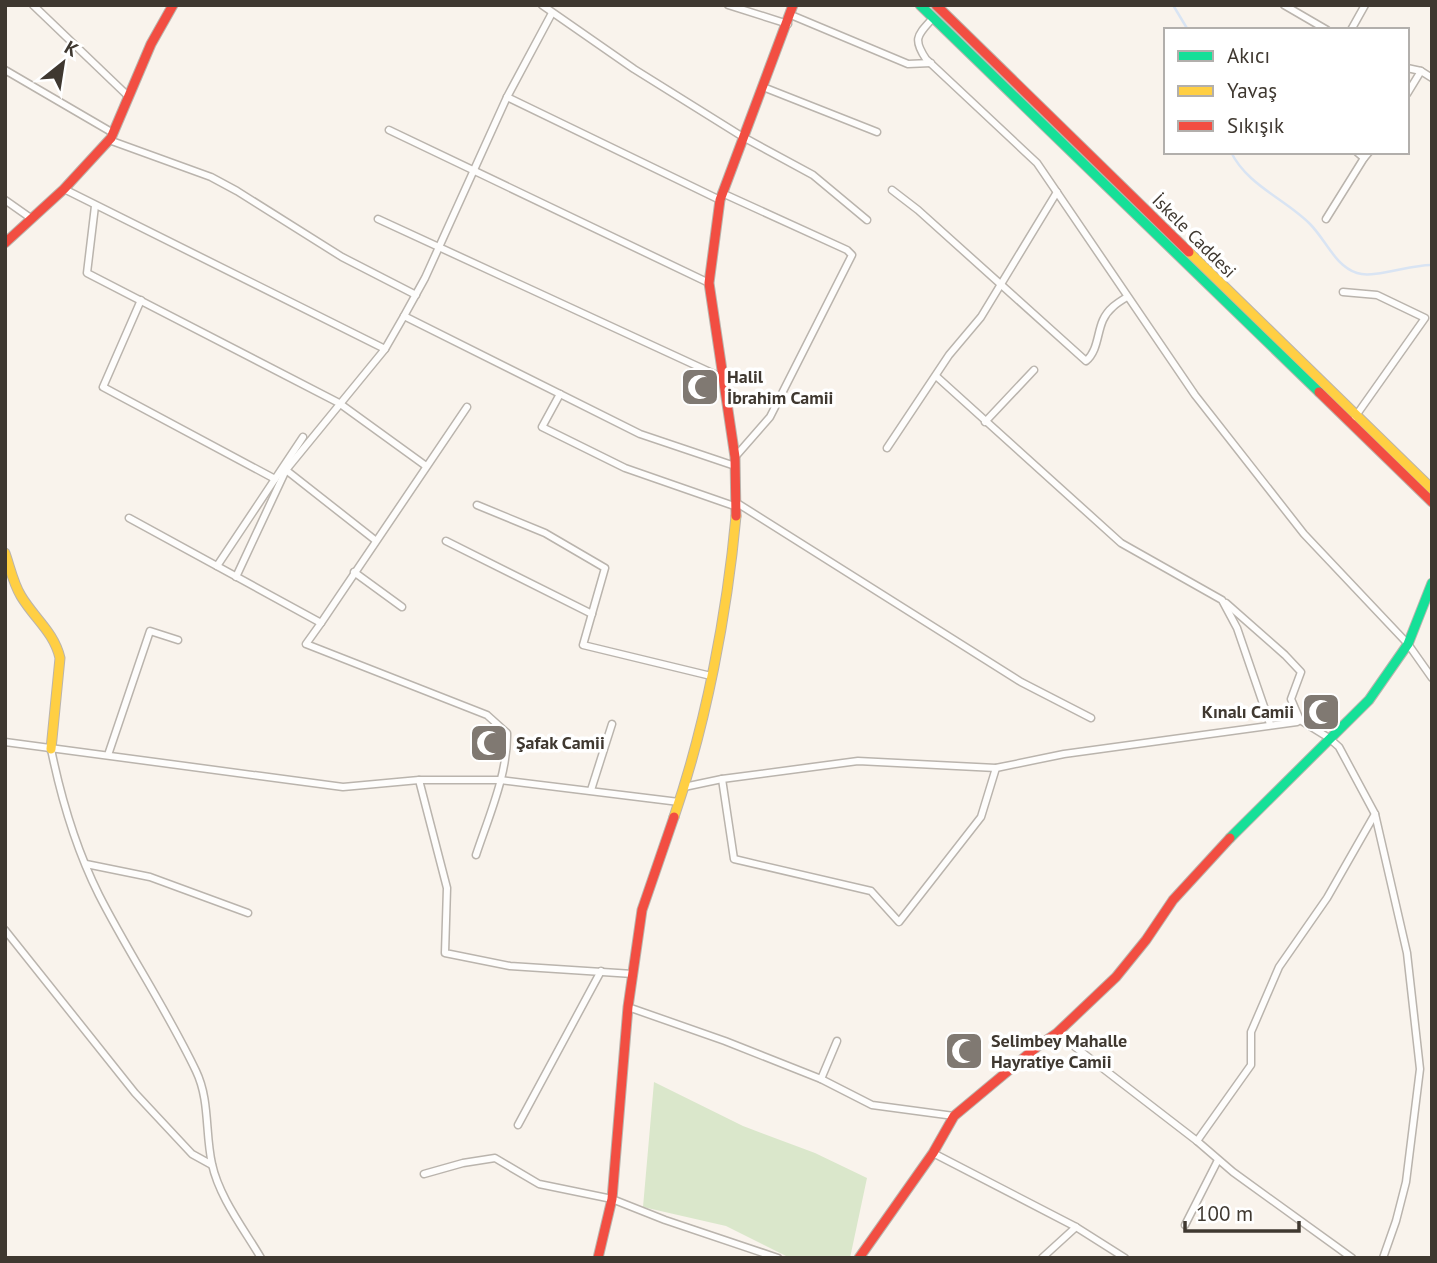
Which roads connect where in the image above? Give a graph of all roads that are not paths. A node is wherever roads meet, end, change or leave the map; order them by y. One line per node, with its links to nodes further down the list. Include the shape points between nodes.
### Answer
1 (33, 5): 21 (street)
2 (173, 5): 21 (street)
3 (542, 5): 9 (street)
4 (728, 5): 10 (street)
5 (936, 5): 55 (street, İskele Caddesi)
6 (1284, 5): 12 (street)
7 (1365, 5): 13 (street)
8 (924, 7): 11 (street)
9 (552, 13): 22 (street); 26 (street)
10 (791, 15): 14 (street, via 908,64); 19 (street)
11 (933, 18): 14 (street, via 917,43); 55 (street)
12 (1324, 28)
13 (1352, 28)
14 (931, 63): 31 (street, via 1023,148)
15 (1409, 68): 17 (street)
16 (5, 70): 25 (street)
17 (1421, 71): 18 (street); 20 (street)
18 (1432, 78)
19 (763, 87): 24 (street); 26 (street)
20 (1409, 91)
21 (128, 96): 25 (street)
22 (508, 97): 28 (street); 32 (street)
23 (390, 130): 28 (street)
24 (877, 132)
25 (111, 136): 29 (street); 44 (street, via 229,186 342,257)
26 (743, 137): 32 (street); 38 (street, via 813,175)
27 (1367, 155): 37 (street)
28 (472, 170): 40 (street); 41 (street)
29 (64, 189): 34 (street); 35 (street)
30 (892, 190): 42 (street)
31 (1057, 192): 42 (street); 45 (street)
32 (721, 197): 41 (street); 59 (street, via 852,255 770,417)
33 (5, 200): 35 (street)
34 (95, 206): 46 (street, via 87,272); 48 (street)
35 (32, 219): 39 (street)
36 (378, 219): 40 (street)
37 (1326, 219)
38 (867, 220)
39 (5, 243)
40 (438, 246): 44 (street); 51 (street)
41 (709, 283): 51 (street)
42 (1001, 285): 45 (street, via 1086,361 1092,356 1102,320); 50 (street)
43 (1343, 292): 55 (street, via 1377,295 1425,318)
44 (416, 295): 47 (street)
45 (1127, 297): 80 (street, via 1195,395 1304,534)
46 (141, 300): 53 (street); 62 (street, via 103,387)
47 (404, 316): 48 (street); 52 (street)
48 (385, 349): 53 (street)
49 (1034, 370): 56 (street)
50 (936, 376): 56 (street); 58 (street)
51 (725, 379): 59 (street)
52 (560, 394): 59 (street, via 640,434); 66 (street, via 542,427 625,468)
53 (339, 403): 60 (street); 61 (street)
54 (467, 407): 60 (street)
55 (1354, 419): 63 (street, İskele Caddesi); 64 (street)
56 (985, 422): 75 (street, via 1121,543)
57 (303, 437): 62 (street)
58 (887, 448)
59 (735, 461): 66 (street)
60 (426, 466): 68 (street)
61 (286, 470): 68 (street); 73 (street)
62 (275, 479): 71 (street)
63 (1432, 489)
64 (1432, 502)
65 (477, 505): 77 (street, via 545,533 605,568)
66 (737, 505): 81 (street); 83 (street, via 1021,682)
67 (129, 519): 71 (street)
68 (375, 540): 72 (street)
69 (446, 541): 77 (street)
70 (5, 553): 89 (street, via 22,597 59,649)
71 (217, 566): 73 (street)
72 (354, 572): 76 (street); 78 (street)
73 (236, 577): 78 (street)
74 (1432, 583): 80 (street)
75 (1222, 600): 84 (street, via 1301,672 1291,699); 86 (street, via 1237,628)
76 (402, 607)
77 (592, 614): 81 (street, via 583,645)
78 (321, 623): 94 (street, via 306,644 487,715 507,733)
79 (178, 640): 90 (street, via 150,632)
80 (1408, 644): 82 (street); 87 (street, via 1369,700)
81 (710, 676): 95 (street)
82 (1432, 678)
83 (1091, 718)
84 (1300, 719): 86 (street); 87 (street)
85 (612, 724): 96 (street)
86 (1270, 724): 91 (street)
87 (1329, 737): 98 (street); 106 (street, via 1173,900 1116,976)
88 (5, 742): 89 (street)
89 (51, 749): 90 (street); 100 (street, via 59,790)
90 (107, 755): 93 (street, via 342,786)
91 (996, 768): 92 (street, via 858,761); 92 (street, via 981,817 899,922 871,891 734,859)
92 (722, 779): 95 (street)
93 (419, 780): 94 (street); 103 (street, via 447,888 445,953 510,966)
94 (500, 780): 96 (street); 99 (street)
95 (684, 787): 97 (street)
96 (591, 790): 97 (street)
97 (679, 803): 104 (street, via 642,910)
98 (1376, 814): 111 (street, via 1327,898 1279,967 1251,1032 1251,1065); 126 (street, via 1407,953 1420,1069 1406,1182)
99 (477, 855)
100 (86, 864): 101 (street, via 150,877); 114 (street, via 98,894 198,1073)
101 (248, 913)
102 (5, 930): 114 (street, via 135,1093 192,1154)
103 (601, 971): 104 (street); 110 (street)
104 (633, 974): 105 (street)
105 (628, 1007): 108 (street); 116 (street)
106 (1057, 1033): 109 (street); 111 (street)
107 (837, 1041): 108 (street)
108 (821, 1079): 109 (street, via 872,1105)
109 (954, 1116): 112 (street)
110 (519, 1125)
111 (1197, 1141): 113 (street)
112 (933, 1153): 118 (street); 122 (street)
113 (1218, 1160): 117 (street); 125 (street)
114 (212, 1165): 119 (street)
115 (424, 1174): 116 (street, via 495,1158 539,1184)
116 (612, 1199): 120 (street); 121 (street)
117 (1185, 1225)
118 (1076, 1227): 123 (street); 124 (street)
119 (261, 1258)
120 (598, 1258)
121 (778, 1258)
122 (859, 1258)
123 (1042, 1258)
124 (1125, 1258)
125 (1352, 1258)
126 (1383, 1258)

